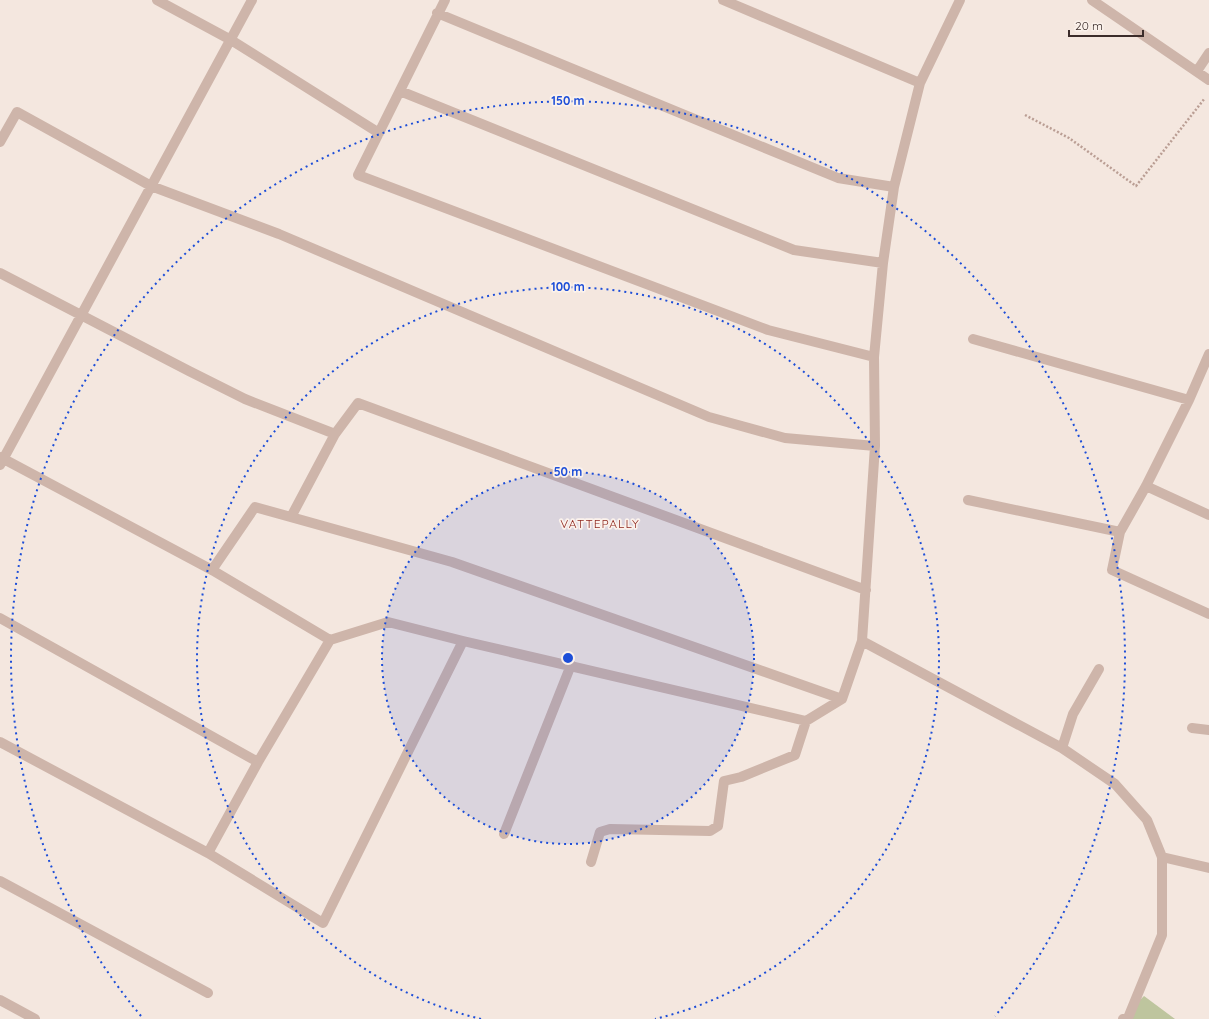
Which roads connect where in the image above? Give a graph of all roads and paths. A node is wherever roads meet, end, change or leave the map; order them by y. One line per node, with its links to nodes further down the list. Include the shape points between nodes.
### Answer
1 (157, 0): 8 (street)
2 (252, 0): 8 (street)
3 (444, 0): 7 (street)
4 (723, 0): 12 (street)
5 (960, 0): 12 (street)
6 (1092, 0): 10 (street)
7 (437, 14): 13 (street); 19 (street, via 838,178)
8 (230, 40): 16 (street); 18 (street)
9 (1209, 53): 10 (street)
10 (1197, 71): 11 (street)
11 (1209, 80)
12 (920, 83): 19 (street)
13 (400, 91): 16 (street); 20 (street, via 794,250)
14 (1209, 93): 15 (path, via 1136,186 1069,138)
15 (1024, 116)
16 (379, 133): 25 (street, via 358,174 768,330)
17 (0, 142): 18 (street, via 17,112)
18 (152, 186): 22 (street); 28 (street, via 279,234 709,417 785,438)
19 (894, 187): 20 (street)
20 (883, 263): 25 (street)
21 (0, 273): 22 (street)
22 (81, 316): 27 (street, via 245,399); 29 (street)
23 (972, 339): 26 (street)
24 (1209, 354): 26 (street)
25 (874, 356): 28 (street)
26 (1189, 400): 30 (street)
27 (335, 434): 33 (street); 36 (street, via 358,403)
28 (875, 446): 36 (street)
29 (1, 461): 35 (street)
30 (1146, 486): 32 (street); 34 (street)
31 (968, 500): 34 (street)
32 (1209, 515)
33 (291, 517): 35 (street, via 255,507); 44 (street, via 452,562)
34 (1120, 532): 37 (street, via 1112,570)
35 (212, 570): 39 (street)
36 (866, 590): 41 (street)
37 (1209, 614)
38 (0, 618): 50 (street)
39 (330, 640): 40 (street, via 388,622); 50 (street)
40 (463, 641): 42 (street); 52 (street, via 323,923)
41 (862, 641): 44 (street); 49 (street)
42 (571, 665): 45 (street); 51 (street)
43 (1099, 669): 49 (street, via 1073,714)
44 (842, 699): 45 (street)
45 (806, 720): 54 (street, via 794,755 741,777 724,781 718,826 710,831 610,829 600,832)
46 (1192, 728): 47 (street)
47 (1209, 730)
48 (0, 742): 52 (street)
49 (1062, 748): 53 (street, via 1115,784 1147,820)
50 (258, 762): 52 (street)
51 (504, 834)
52 (208, 853)
53 (1162, 857): 55 (street); 60 (street, via 1162,935 1128,1018)
54 (591, 862)
55 (1209, 868)
56 (0, 881): 57 (street)
57 (208, 993)
58 (0, 1000): 59 (street)
59 (35, 1019)
60 (1123, 1019)

